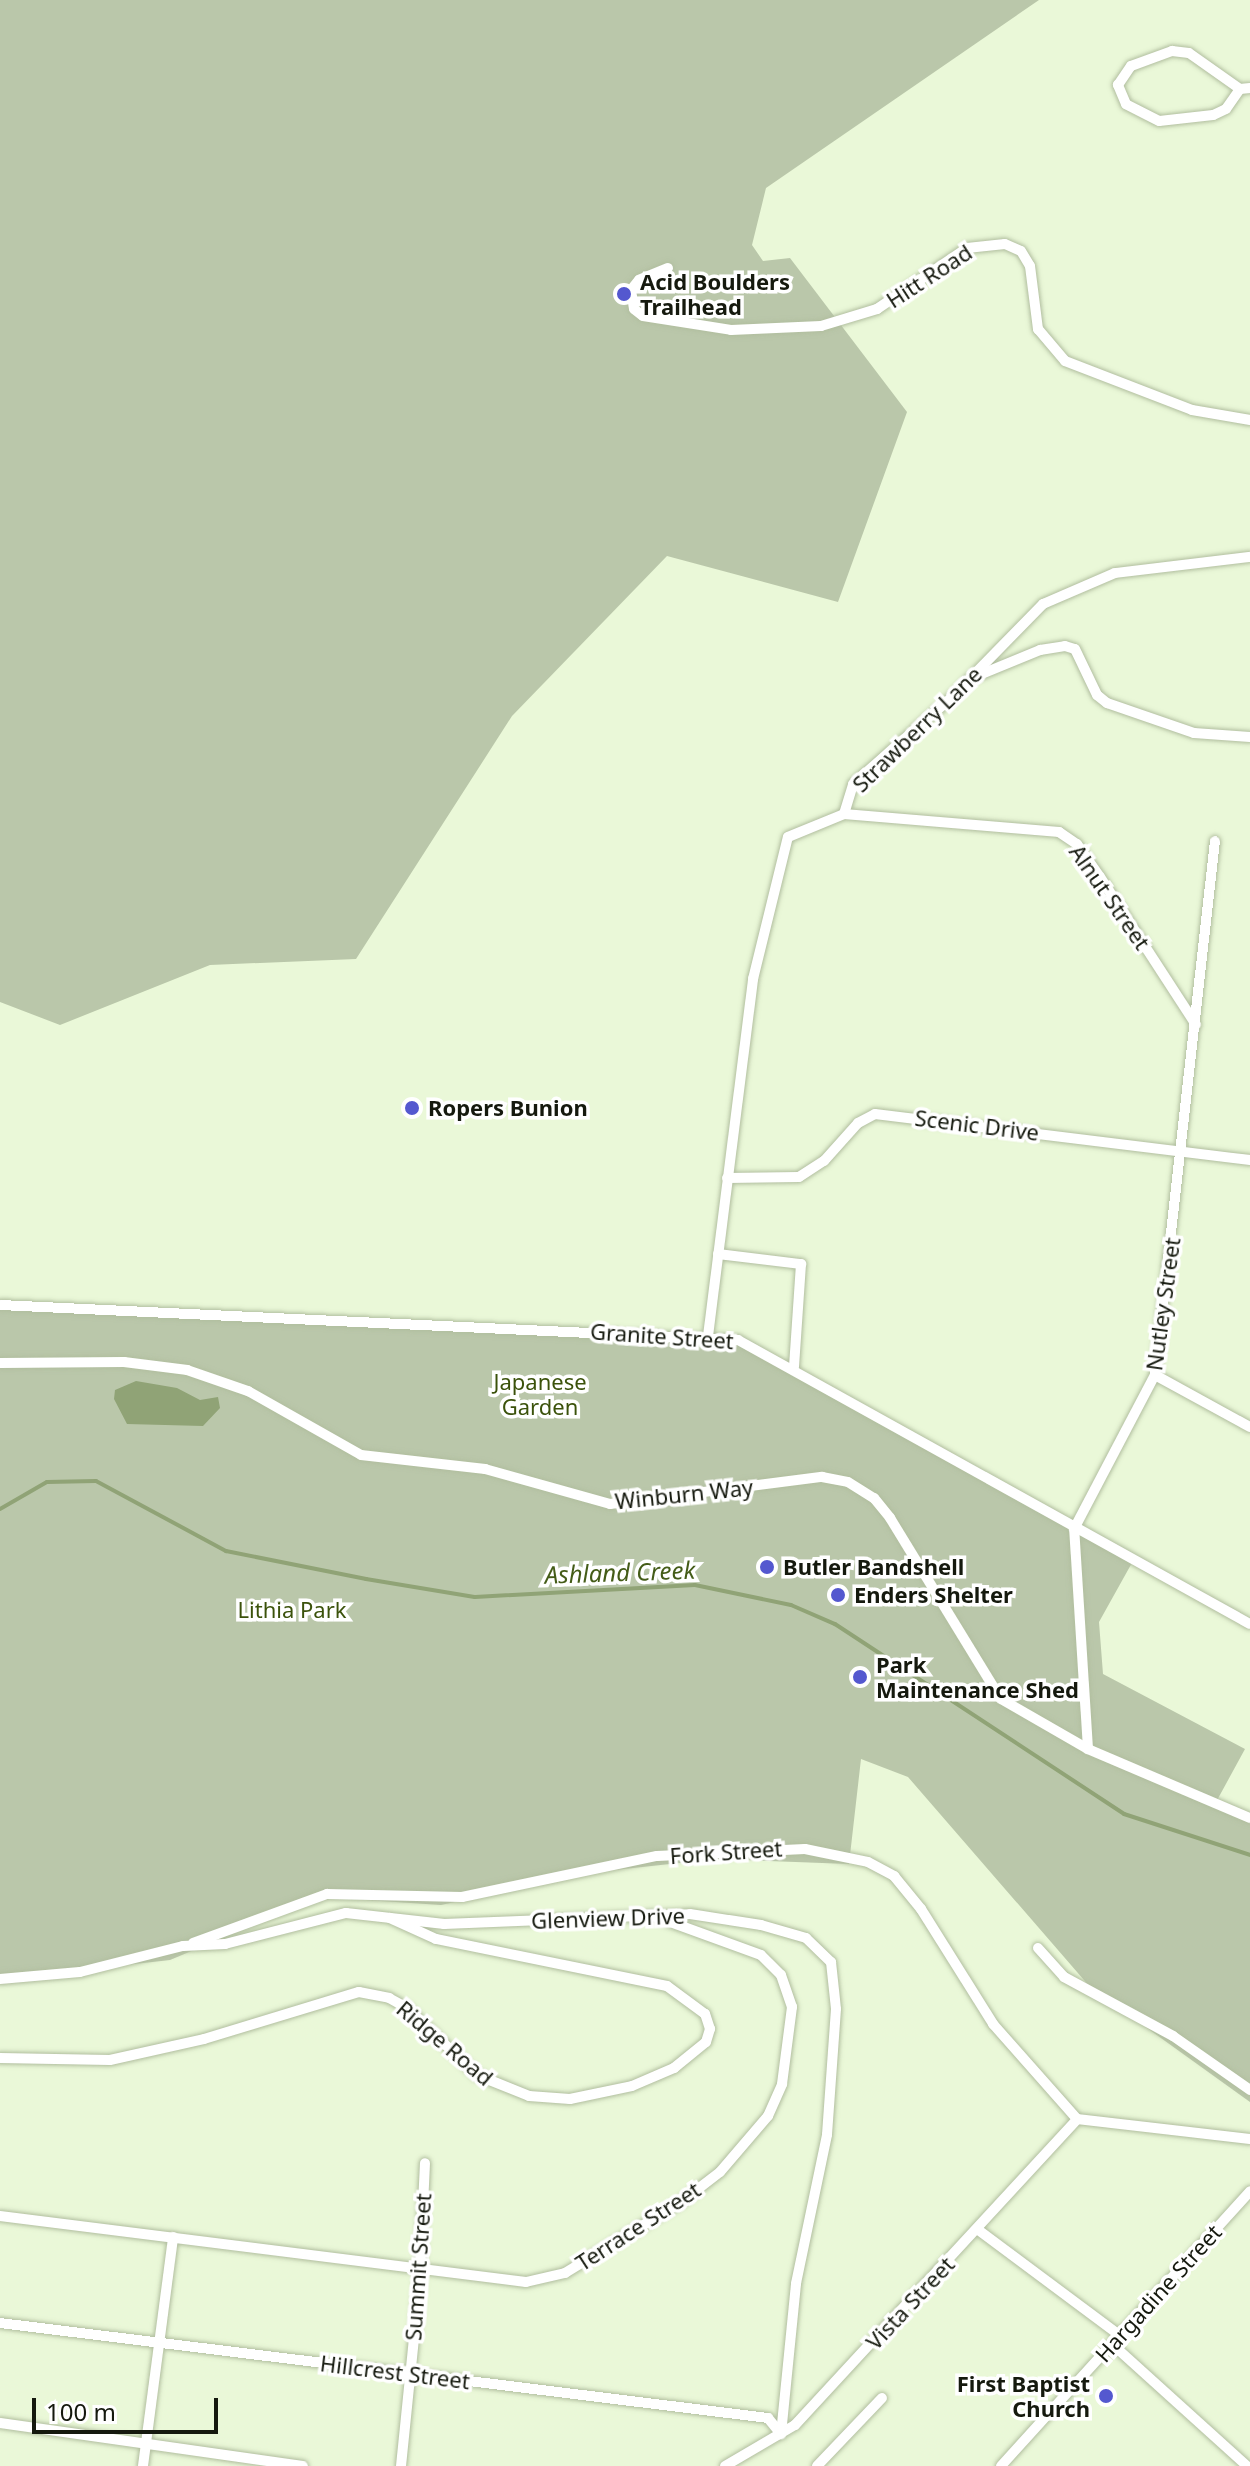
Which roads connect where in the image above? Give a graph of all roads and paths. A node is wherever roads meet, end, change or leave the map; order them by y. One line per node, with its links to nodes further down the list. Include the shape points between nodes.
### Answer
1 (1245, 89): 1 (street, via 1189,53 1172,51 1131,66 1118,85 1126,104 1159,121 1213,115)
2 (668, 268): 3 (street, Hitt Road, via 639,280 631,290 634,309 643,316 731,330 808,327 861,317 967,248 1005,244 1021,251 1030,266 1038,329 1065,361 1192,410)
3 (1250, 420)
4 (1250, 557): 5 (street, Strawberry Lane, via 1153,565 1057,597 1030,614)
5 (970, 679): 6 (street, via 1040,650 1065,646 1075,649 1097,695 1107,703 1194,733); 7 (street, Strawberry Lane, via 853,784)
6 (1250, 737)
7 (844, 814): 9 (street, Alnut Street, via 1042,829 1069,837); 12 (street, Strawberry Lane, via 803,827 783,848 753,979)
8 (1215, 841): 9 (street, Nutley Street)
9 (1196, 1025): 10 (street, Nutley Street)
10 (1183, 1149): 11 (street, Scenic Drive); 12 (street, Scenic Drive, via 875,1114 799,1177); 18 (street, Nutley Street)
11 (1250, 1160)
12 (727, 1178): 13 (street, Strawberry Lane)
13 (718, 1254): 15 (street, Strawberry Lane); 17 (street, via 801,1264)
14 (0, 1305): 15 (street, Granite Street)
15 (708, 1336): 17 (street, Granite Street, via 738,1340)
16 (0, 1363): 22 (street, Winburn Way, via 124,1362 187,1370 248,1391 361,1455 485,1469 592,1502 636,1504 822,1477 848,1482 874,1498 890,1518 1001,1699)
17 (794, 1367): 20 (street, Granite Street)
18 (1155, 1375): 19 (street); 20 (street, Nutley Street)
19 (1250, 1427)
20 (1074, 1529): 21 (street, Granite Street); 22 (street)
21 (1250, 1624)
22 (1088, 1749): 23 (street, Winburn Way)
23 (1250, 1818)
24 (385, 1915): 25 (street, Glenview Drive, via 471,1924); 26 (street, Glenview Drive, via 331,1915 225,1944); 29 (street, Ridge Road, via 436,1939 667,1986 705,2014 710,2029 706,2042 674,2068 632,2086 570,2099 529,2096 477,2075 407,2008 359,1992 204,2039 110,2060)
25 (650, 1915): 38 (street, Terrace Street, via 761,1955 781,1975 791,1997 791,2029 782,2084 768,2116 735,2157 701,2187 565,2273 526,2282); 45 (street, Glenview Drive, via 690,1914 785,1931 821,1948 837,1980 827,2135 796,2284)
26 (183, 1946): 28 (street, Glenview Drive, via 80,1972); 31 (street, Fork Street, via 286,1904 337,1892 462,1897 642,1859 777,1846 852,1857 883,1869 904,1887 993,2024)
27 (1038, 1948): 30 (street, via 1064,1977 1173,2036)
28 (0, 1979)
29 (0, 2058)
30 (1250, 2090)
31 (1077, 2119): 32 (street); 36 (street, Vista Street)
32 (1250, 2139)
33 (425, 2163): 38 (street, Summit Street)
34 (1250, 2191): 40 (street, Hargadine Street)
35 (0, 2216): 37 (street, Terrace Street)
36 (977, 2229): 40 (street); 45 (street, Vista Street, via 832,2388)
37 (173, 2237): 38 (street, Terrace Street); 41 (street)
38 (418, 2268): 42 (street, Summit Street)
39 (0, 2323): 41 (street, Hillcrest Street)
40 (1116, 2339): 52 (street, Hargadine Street); 53 (street)
41 (159, 2342): 42 (street, Hillcrest Street); 46 (street)
42 (410, 2374): 45 (street, Hillcrest Street, via 768,2418); 49 (street, Summit Street)
43 (882, 2398): 51 (street)
44 (0, 2423): 46 (street)
45 (781, 2434): 50 (street, Vista Street)
46 (146, 2442): 47 (street); 48 (street)
47 (143, 2466)
48 (303, 2466)
49 (401, 2466)
50 (725, 2466)
51 (817, 2466)
52 (1001, 2466)
53 (1247, 2466)

